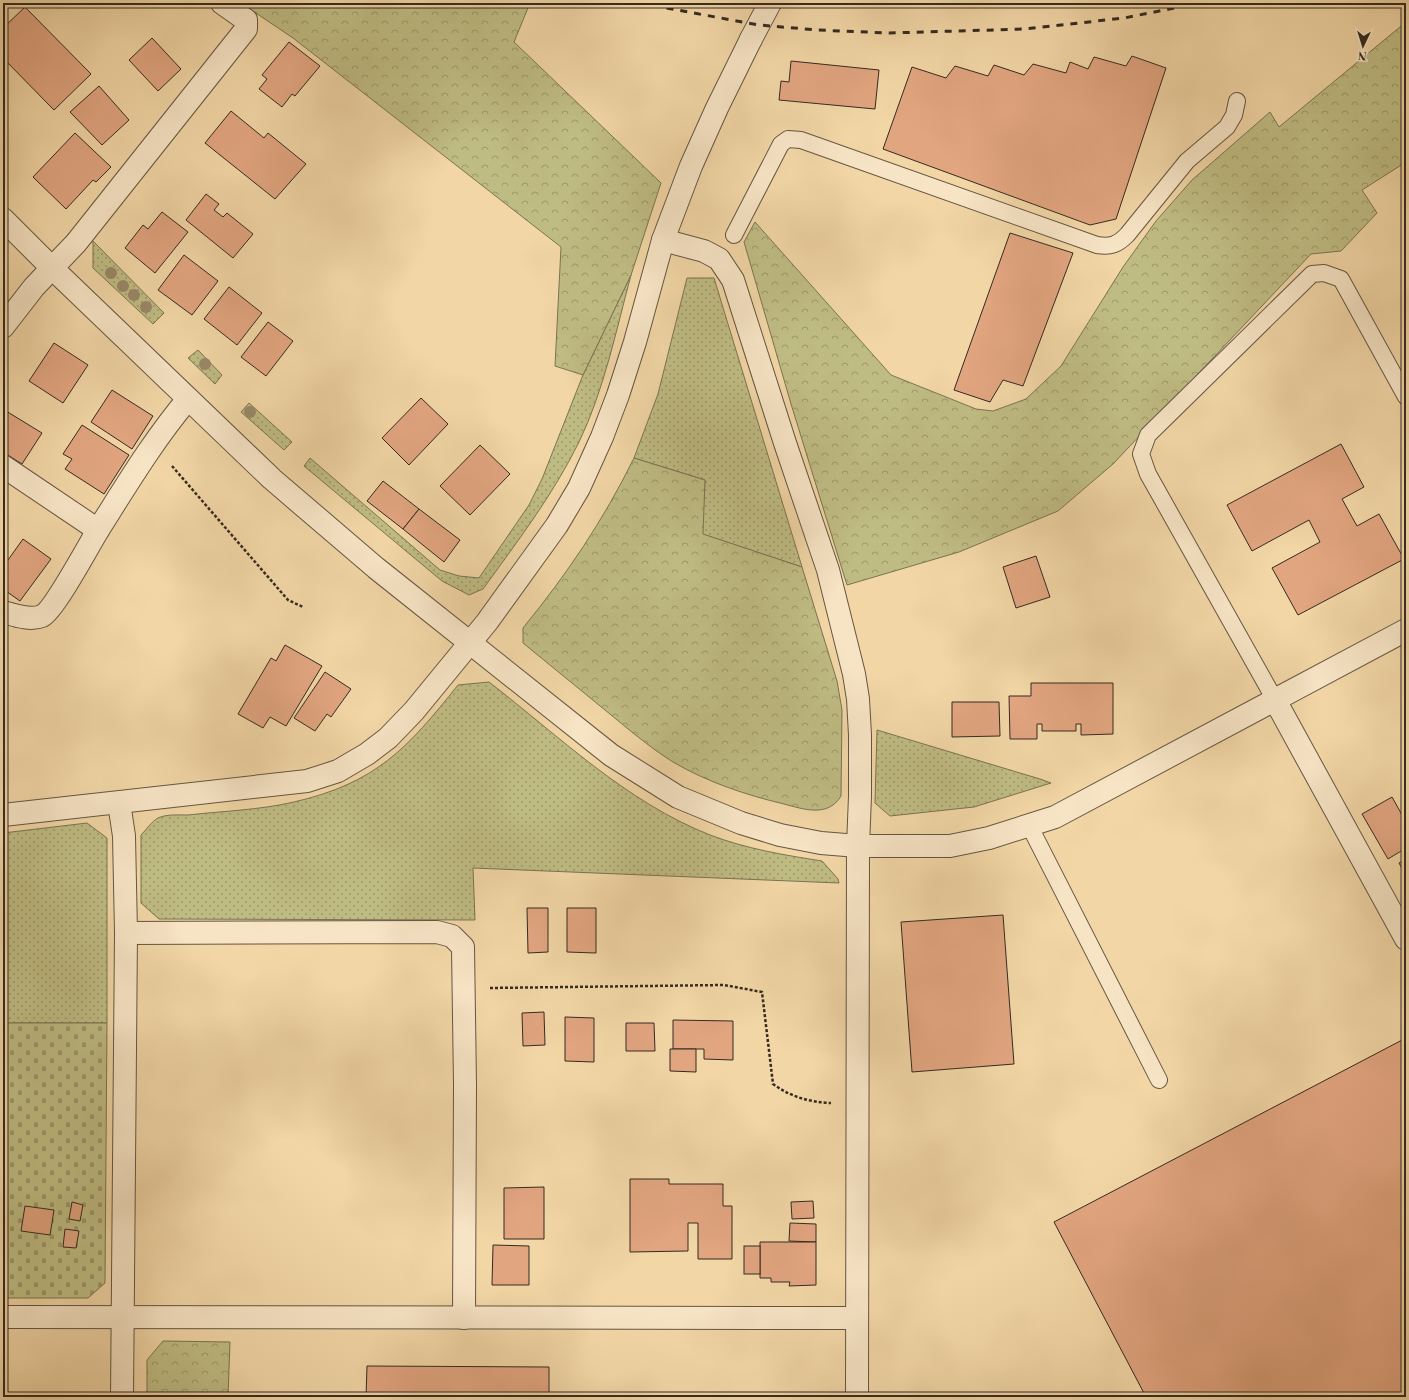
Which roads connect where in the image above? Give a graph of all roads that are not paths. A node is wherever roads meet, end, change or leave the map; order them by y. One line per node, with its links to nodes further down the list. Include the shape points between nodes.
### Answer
1 (222, 3): 7 (street, via 246,20 246,29 76,243)
2 (770, 3): 6 (street, via 717,108 691,166)
3 (1236, 101): 5 (lane, via 1234,115 1227,127 1187,161 1117,244 1097,245 801,140 788,139 781,144)
4 (3, 219): 7 (street)
5 (734, 235)
6 (663, 240): 15 (street, via 618,395 579,488 557,525); 20 (street, via 704,251 719,259 733,280 828,570 858,699)
7 (52, 268): 8 (street); 10 (street)
8 (3, 327)
9 (1406, 397): 16 (lane, via 1341,279 1324,273 1312,274 1148,435 1141,454 1148,474)
10 (188, 399): 12 (street, via 173,417); 15 (street, via 310,513)
11 (3, 466): 12 (street)
12 (98, 530): 13 (street, via 53,605 42,616 29,618)
13 (3, 612)
14 (1406, 630): 16 (street)
15 (471, 643): 17 (street, via 388,738 338,771 294,783); 20 (street, via 611,755 678,797 741,823 780,835 821,843)
16 (1275, 700): 19 (street, via 1055,817); 22 (street)
17 (119, 803): 18 (street); 21 (street, via 124,836)
18 (3, 815)
19 (1030, 825): 20 (street, via 989,838 950,846); 23 (lane)
20 (858, 846): 27 (street)
21 (126, 933): 25 (street); 26 (street, via 437,932 452,936 463,947)
22 (1406, 939)
23 (1159, 1080)
24 (3, 1317): 25 (street)
25 (122, 1317): 26 (street); 28 (street)
26 (464, 1318): 27 (street)
27 (857, 1318): 29 (street)
28 (122, 1397)
29 (857, 1397)

